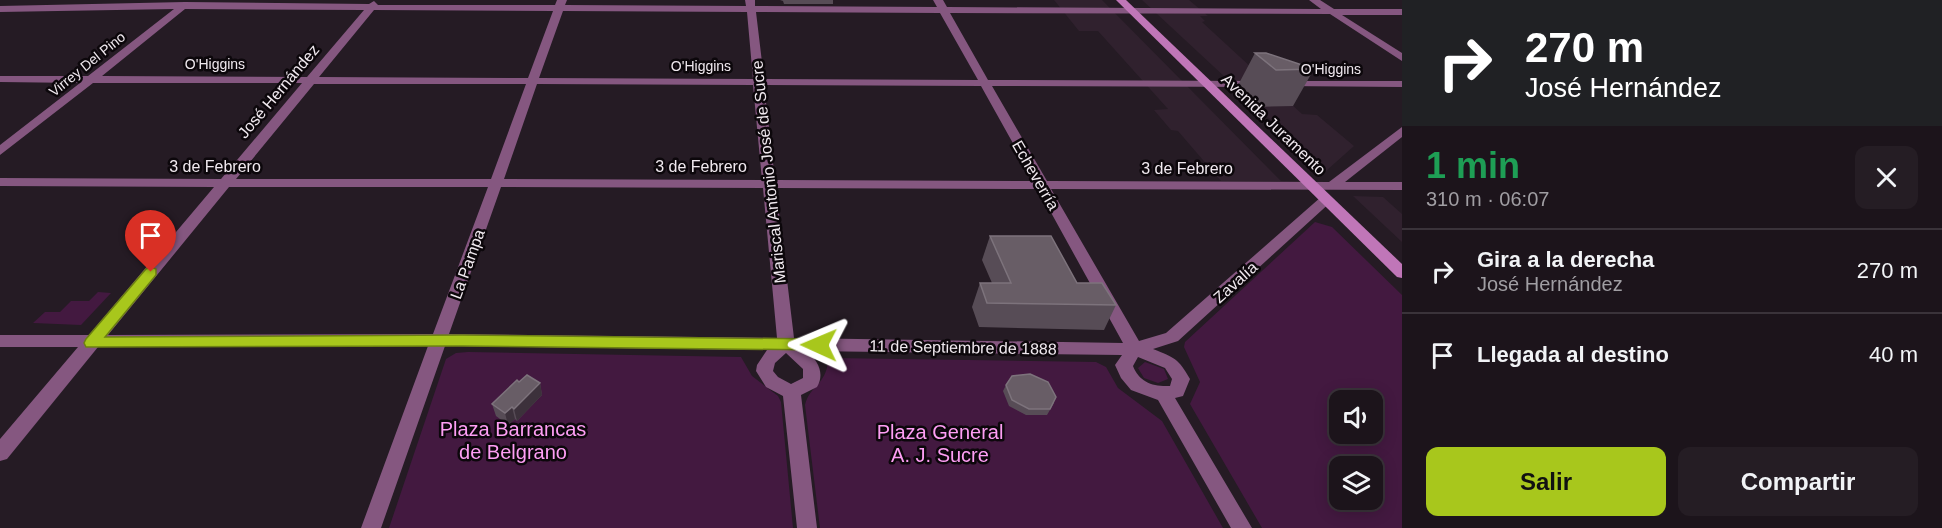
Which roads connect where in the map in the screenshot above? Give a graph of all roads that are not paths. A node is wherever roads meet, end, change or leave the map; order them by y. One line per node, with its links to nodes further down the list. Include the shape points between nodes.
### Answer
1 (193, 0): 9 (street, Virrey Del Pino)
2 (1121, 0): 11 (main road, Avenida Juramento)
3 (1314, 0): 12 (street)
4 (105, 3): 9 (street); 10 (street)
5 (374, 4): 6 (street); 9 (street); 17 (street, José Hernández)
6 (561, 4): 7 (street); 18 (street, La Pampa)
7 (750, 5): 8 (street); 19 (street, Mariscal Antonio José de Sucre)
8 (941, 5): 11 (street); 20 (street, Echeverría)
9 (182, 7): 16 (street, Virrey Del Pino)
10 (0, 9)
11 (1134, 12): 12 (street); 21 (main road, Avenida Juramento)
12 (1332, 12): 13 (street); 14 (street)
13 (1402, 12)
14 (1402, 58)
15 (0, 79): 16 (street, O'Higgins)
16 (93, 79): 17 (street, O'Higgins); 24 (street, Virrey Del Pino)
17 (311, 80): 18 (street, O'Higgins); 27 (street, José Hernández)
18 (534, 81): 19 (street, O'Higgins); 26 (street, La Pampa)
19 (760, 81): 20 (street, O'Higgins); 28 (street, Mariscal Antonio José de Sucre)
20 (983, 83): 21 (street, O'Higgins); 29 (street, Echeverría)
21 (1208, 84): 22 (street, O'Higgins); 30 (main road, Avenida Juramento)
22 (1402, 84)
23 (1402, 132): 31 (street)
24 (0, 152)
25 (0, 182): 27 (street, 3 de Febrero)
26 (496, 182): 27 (street, 3 de Febrero); 28 (street, 3 de Febrero); 36 (street, La Pampa)
27 (224, 183): 37 (street, José Hernández)
28 (768, 183): 29 (street, 3 de Febrero); 38 (street, Mariscal Antonio José de Sucre)
29 (1041, 184): 30 (street, 3 de Febrero); 39 (street, Echeverría)
30 (1310, 184): 31 (street, 3 de Febrero); 33 (main road, Avenida Juramento)
31 (1333, 185): 32 (street, 3 de Febrero)
32 (1402, 186)
33 (1326, 200): 34 (main road, Avenida Juramento); 39 (street, Zavalía, via 1172,337)
34 (1402, 273)
35 (0, 341): 37 (street, 11 de Septiembre de 1888)
36 (439, 341): 37 (street, 11 de Septiembre de 1888); 38 (street, 11 de Septiembre de 1888); 43 (street, La Pampa)
37 (92, 343): 42 (street, José Hernández)
38 (786, 344): 39 (street, 11 de Septiembre de 1888); 40 (street, via 812,369 811,382); 40 (street, via 765,361 764,369 770,381)
39 (1135, 349): 41 (street, via 1124,365 1126,372 1138,386); 41 (street, via 1176,369 1180,387 1177,392)
40 (792, 392): 44 (street)
41 (1164, 395): 45 (street)
42 (0, 453)
43 (371, 528)
44 (807, 528)
45 (1242, 528)

